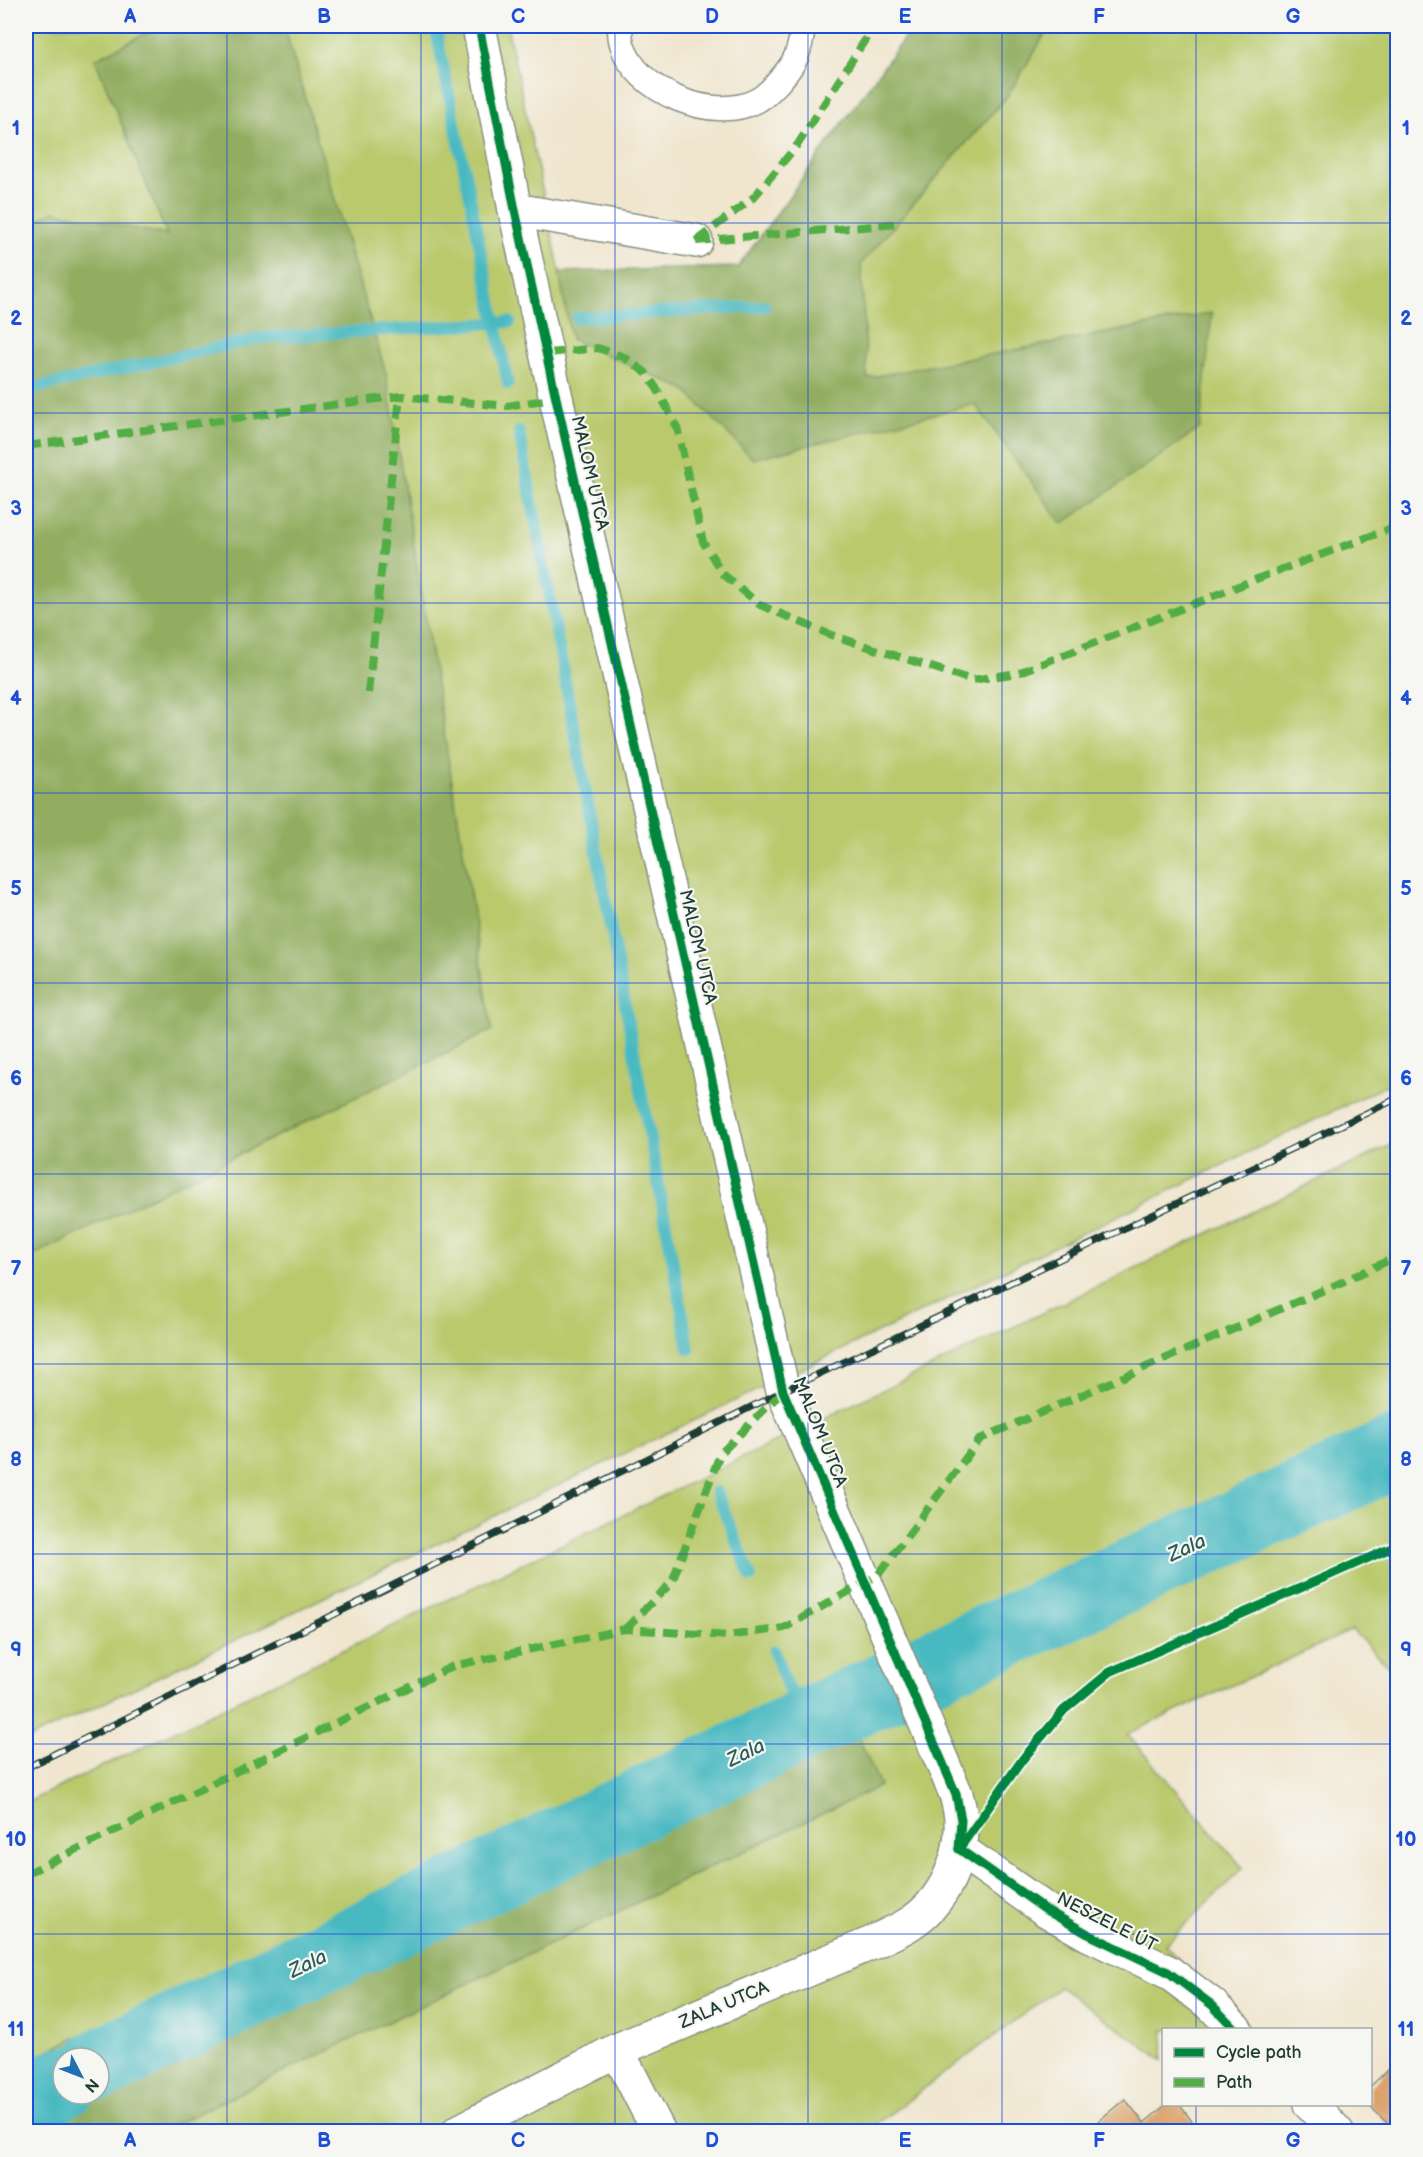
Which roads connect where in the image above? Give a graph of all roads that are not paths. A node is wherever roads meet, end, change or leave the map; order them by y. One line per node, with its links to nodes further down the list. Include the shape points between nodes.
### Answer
1 (479, 26): 4 (street, MALOM UTCA)
2 (620, 26): 3 (lane, via 629,59 650,82 693,105 730,108 758,101 770,91 795,60)
3 (803, 26)
4 (515, 210): 5 (street); 6 (street, MALOM UTCA, via 783,1391 956,1794)
5 (696, 241)
6 (960, 1835): 7 (street, NESZELE ÚT, via 1046,1910 1168,1972 1212,2005); 8 (street, ZALA UTCA, via 949,1880 911,1923)
7 (1234, 2028)
8 (617, 2050): 10 (street, ZALA UTCA); 11 (street)
9 (1312, 2106): 12 (street)
10 (458, 2132)
11 (659, 2132)
12 (1337, 2132)

